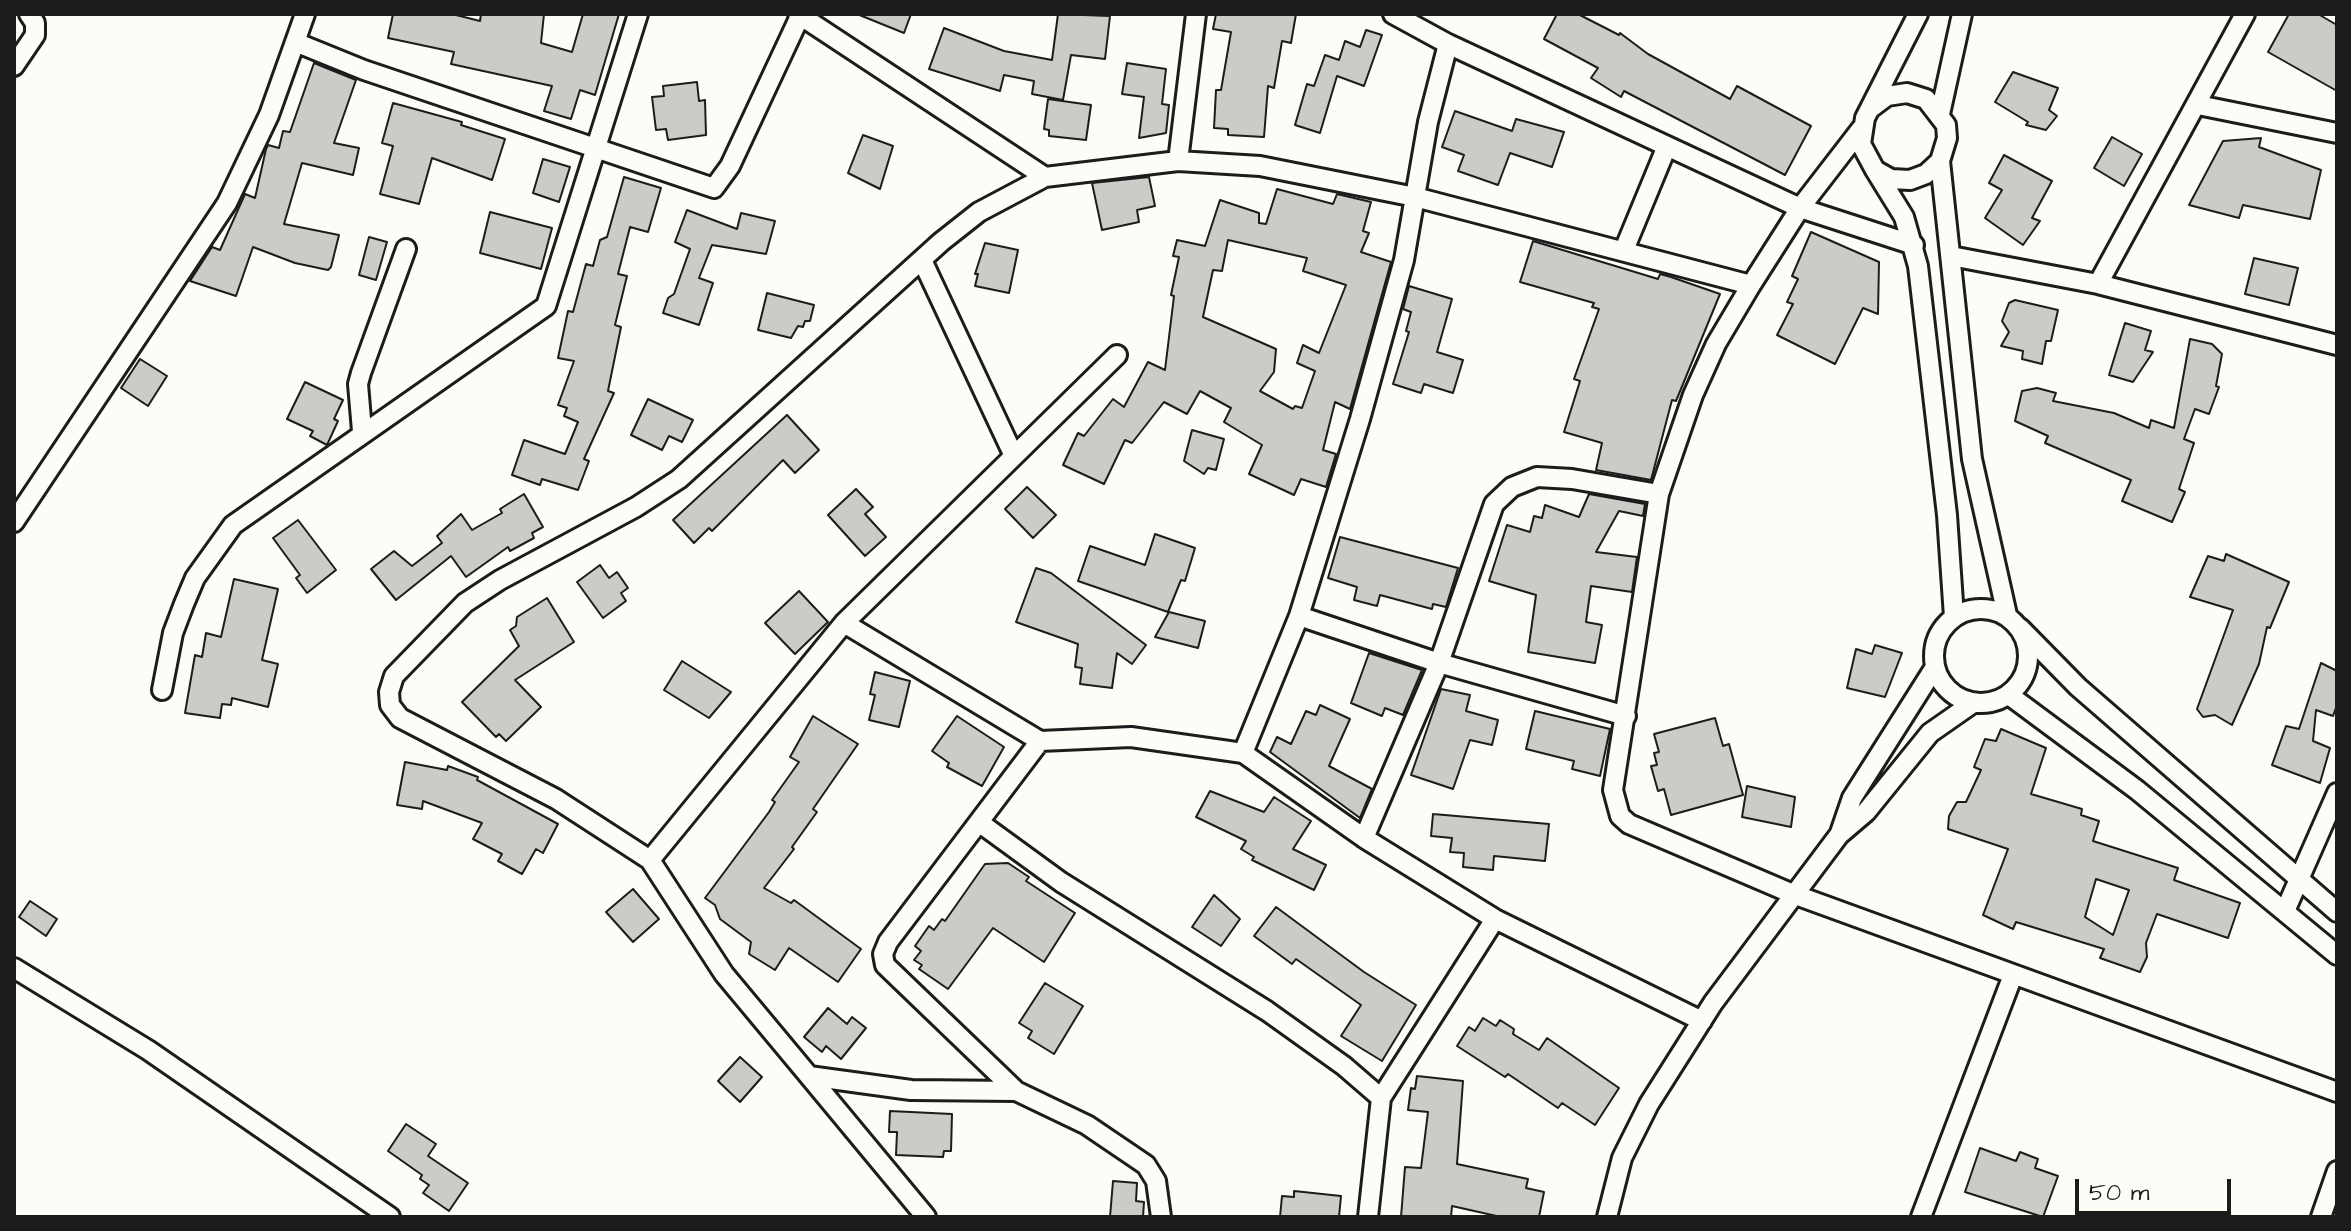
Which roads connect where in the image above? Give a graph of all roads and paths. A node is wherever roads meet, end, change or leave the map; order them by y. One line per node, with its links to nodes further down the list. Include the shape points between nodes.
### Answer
1 (29, 14): 12 (street, via 35,35)
2 (305, 14): 10 (street)
3 (638, 14): 19 (street)
4 (799, 14): 19 (street, via 730,166 714,188); 23 (street)
5 (1196, 14): 20 (street)
6 (1393, 14): 11 (street)
7 (1918, 14): 14 (street)
8 (1962, 14): 15 (street)
9 (2245, 14): 13 (street)
10 (295, 42): 19 (street); 38 (street, via 269,115 227,203)
11 (1448, 44): 18 (street); 24 (street)
12 (14, 66)
13 (2198, 105): 17 (street); 31 (street)
14 (1871, 108): 15 (street, via 1887,96 1907,93 1926,99); 16 (street)
15 (1940, 114): 21 (street, via 1947,138)
16 (1861, 129): 22 (street, via 1861,144); 25 (street)
17 (2337, 133)
18 (1667, 146): 25 (street); 28 (street)
19 (596, 149): 35 (street, via 546,306)
20 (1178, 161): 23 (street); 24 (street, via 1260,166)
21 (1940, 161): 22 (street, via 1910,180 1891,179); 29 (street)
22 (1875, 170): 26 (street, via 1896,200)
23 (1045, 177): 30 (street, via 979,212)
24 (1415, 197): 28 (street); 39 (street, via 1404,260)
25 (1800, 208): 26 (street); 32 (street)
26 (1914, 245): 40 (street)
27 (406, 249): 35 (street, via 358,384)
28 (1624, 250): 32 (street)
29 (1951, 256): 31 (street); 41 (street, via 1972,459)
30 (922, 260): 36 (street); 55 (street, via 679,479 465,603 394,676 390,705 400,718 556,799)
31 (2098, 284): 33 (street)
32 (1751, 285): 37 (street, via 1704,369)
33 (2337, 345)
34 (1117, 355): 36 (street)
35 (362, 431): 45 (street, via 233,525 212,551 173,633)
36 (1013, 454): 42 (street)
37 (1659, 494): 43 (street, via 1537,477 1512,487 1494,504); 48 (street)
38 (14, 522)
39 (1299, 616): 43 (street); 50 (street)
40 (1954, 617): 41 (street, via 1970,609 1989,609); 44 (street, via 1934,648)
41 (2013, 622): 46 (street, via 2028,645 2028,664); 56 (street, via 2078,687)
42 (844, 623): 49 (street); 55 (street)
43 (1439, 663): 48 (street); 54 (street)
44 (1935, 667): 47 (street, via 1956,697); 53 (street, via 1852,798)
45 (162, 690)
46 (2009, 695): 47 (street, via 1992,703); 58 (street, via 2137,790)
47 (1973, 703): 53 (street, via 1930,733 1866,812)
48 (1626, 716): 57 (street, via 1613,790 1620,816)
49 (1040, 741): 50 (street, via 1131,737); 52 (street)
50 (1243, 753): 54 (street)
51 (2337, 793): 56 (street)
52 (980, 823): 66 (street, via 883,954 895,979); 68 (street, via 1061,882 1267,1011)
53 (1839, 835): 57 (street)
54 (1364, 838): 60 (street)
55 (650, 860): 65 (street, via 724,974)
56 (2300, 881): 58 (street); 59 (street)
57 (1793, 894): 63 (street); 64 (street)
58 (2285, 911): 61 (street)
59 (2337, 912)
60 (1495, 919): 64 (street); 68 (street)
61 (2337, 955)
62 (14, 968): 70 (street, via 148,1050)
63 (2013, 975): 67 (street); 75 (street)
64 (1702, 1021): 74 (street, via 1629,1144)
65 (809, 1076): 66 (street, via 911,1090); 71 (street)
66 (1016, 1091): 72 (street, via 1087,1125 1146,1165 1156,1181)
67 (2337, 1092)
68 (1381, 1098): 73 (street)
69 (2337, 1171): 76 (street)
70 (390, 1217)
71 (926, 1217)
72 (1161, 1217)
73 (1368, 1217)
74 (1607, 1217)
75 (1921, 1217)
76 (2321, 1217)

